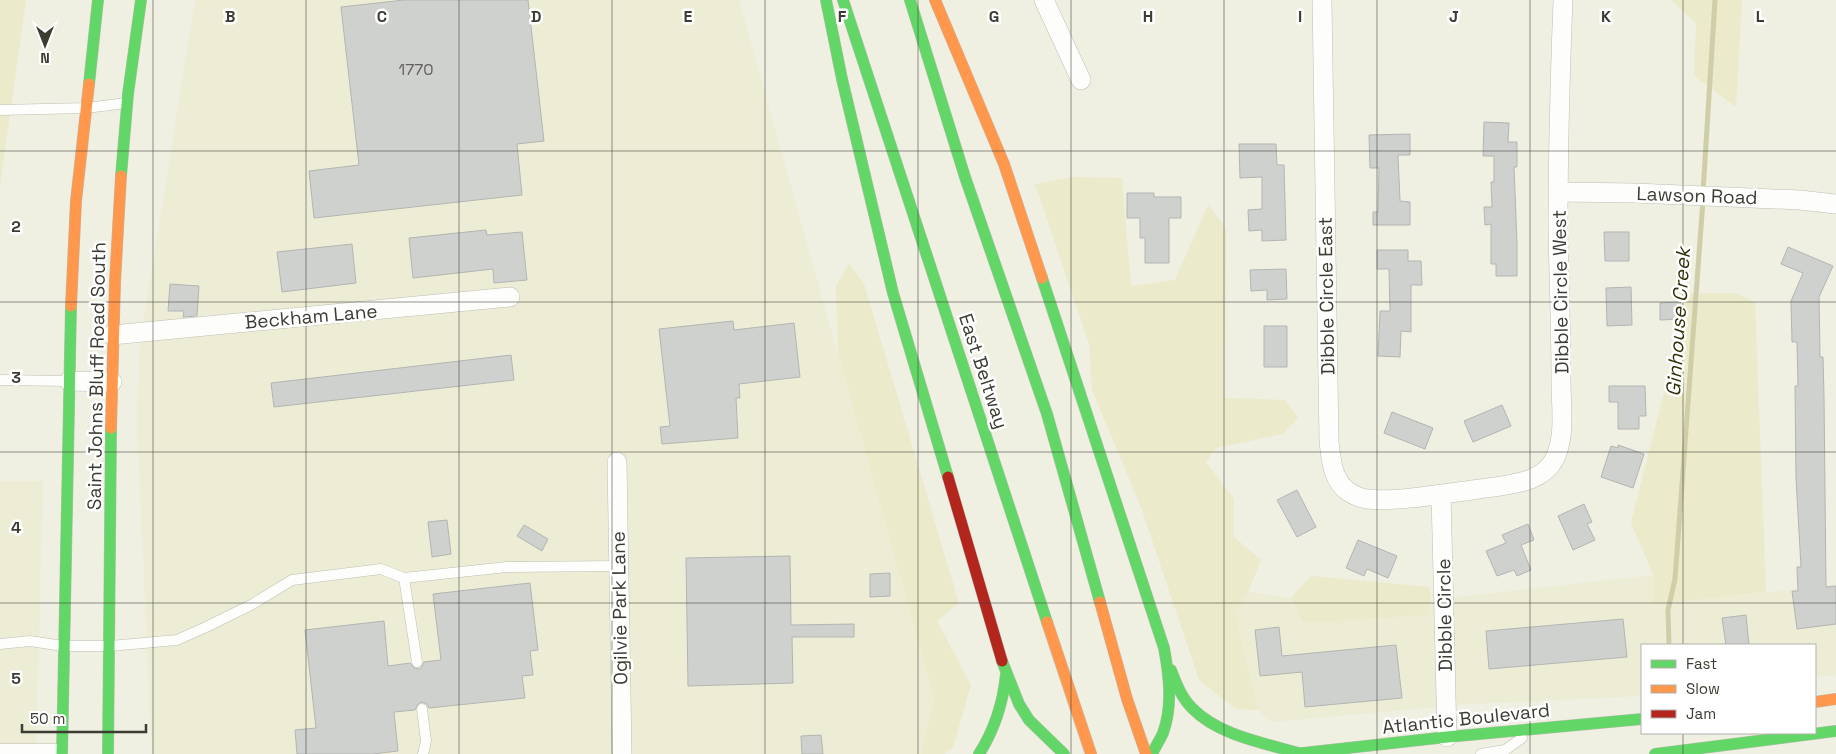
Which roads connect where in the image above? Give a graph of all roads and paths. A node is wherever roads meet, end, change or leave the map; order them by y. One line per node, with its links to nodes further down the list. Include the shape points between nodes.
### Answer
1 (98, 0): 12 (main road, Saint Johns Bluff Road South)
2 (140, 0): 11 (main road, Saint Johns Bluff Road South)
3 (826, 0): 30 (main road, via 893,293)
4 (843, 0): 46 (main road, East Beltway)
5 (910, 0): 47 (main road, via 965,178 1047,414 1127,699)
6 (935, 0): 28 (main road, via 1004,164)
7 (1044, 0): 10 (street)
8 (1322, 0): 22 (street, Dibble Circle East, via 1327,386 1332,468 1348,492 1365,499)
9 (1562, 0): 14 (street, Dibble Circle West)
10 (1080, 80)
11 (127, 103): 12 (lane); 17 (main road, Saint Johns Bluff Road South)
12 (86, 108): 13 (lane); 19 (main road, Saint Johns Bluff Road South, via 73,242)
13 (0, 110)
14 (1558, 192): 15 (street, Lawson Road); 22 (street, Dibble Circle West, via 1562,430 1559,447 1544,472 1530,479 1504,486)
15 (1836, 204)
16 (510, 297): 17 (street, Beckham Lane)
17 (112, 335): 20 (main road, Saint Johns Bluff Road South)
18 (0, 380): 19 (lane)
19 (69, 381): 20 (street); 26 (main road, Saint Johns Bluff Road South)
20 (112, 382): 27 (main road, Saint Johns Bluff Road South)
21 (617, 462): 23 (street, Ogilvie Park Lane)
22 (1440, 494): 37 (street, Dibble Circle)
23 (619, 566): 24 (lane, via 507,567); 43 (street, Ogilvie Park Lane)
24 (404, 578): 27 (lane, via 381,569 292,580 251,605 177,640); 29 (lane)
25 (0, 644): 26 (lane, via 30,641)
26 (63, 646): 27 (lane); 40 (main road, Saint Johns Bluff Road South)
27 (110, 646): 41 (main road, Saint Johns Bluff Road South)
28 (1164, 648): 48 (main road, via 1169,700 1163,733); 50 (main road, via 1182,697 1195,711 1233,733)
29 (417, 662)
30 (1006, 674): 44 (main road, via 998,716); 45 (main road, via 1029,720)
31 (1836, 699): 32 (main road)
32 (1816, 702)
33 (422, 709): 42 (lane, via 426,740)
34 (1641, 719): 35 (main road, Atlantic Boulevard)
35 (1536, 729): 37 (main road, Atlantic Boulevard); 51 (lane, via 1505,750)
36 (1836, 731): 38 (main road)
37 (1447, 737): 50 (main road, Atlantic Boulevard)
38 (1768, 742): 52 (main road)
39 (0, 749): 40 (lane)
40 (62, 751)
41 (108, 754)
42 (423, 754)
43 (622, 754)
44 (979, 754)
45 (1064, 754)
46 (1091, 754)
47 (1146, 754)
48 (1152, 754)
49 (1294, 754): 50 (main road, Atlantic Boulevard)
50 (1299, 754)
51 (1481, 754)
52 (1655, 754)

